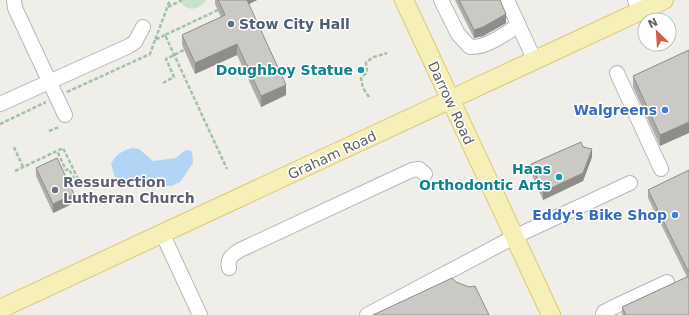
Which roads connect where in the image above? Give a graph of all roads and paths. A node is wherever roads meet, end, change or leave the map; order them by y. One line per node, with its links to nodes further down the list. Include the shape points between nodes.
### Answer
1 (14, 0): 20 (street, via 15,8)
2 (170, 0): 9 (path)
3 (182, 0): 9 (path)
4 (404, 0): 24 (main road, Darrow Road)
5 (441, 0): 11 (street, via 458,34 470,47 486,44)
6 (507, 0): 11 (street)
7 (664, 0): 8 (main road, Graham Road)
8 (638, 6): 18 (main road, Graham Road)
9 (168, 7): 14 (path)
10 (218, 10): 13 (path)
11 (519, 26): 18 (street)
12 (143, 27): 20 (street, via 135,42 129,46)
13 (165, 35): 14 (path); 17 (path)
14 (155, 40): 23 (path, via 150,54)
15 (184, 50): 17 (path)
16 (387, 53): 22 (path, via 366,62 367,72 361,78 363,88)
17 (174, 54): 21 (path, via 166,59 174,77); 32 (path)
18 (535, 61): 24 (main road, Graham Road)
19 (617, 74): 33 (street)
20 (49, 82): 23 (street); 25 (street)
21 (163, 83)
22 (369, 97)
23 (56, 98): 26 (street); 27 (path)
24 (450, 100): 37 (main road, Graham Road); 38 (main road, Darrow Road)
25 (0, 104)
26 (62, 121): 28 (path)
27 (0, 124)
28 (49, 131)
29 (14, 147): 31 (path)
30 (57, 151): 30 (path, via 63,148 80,183 77,185 70,169 66,170); 31 (path)
31 (23, 167): 34 (path)
32 (227, 169)
33 (661, 169)
34 (15, 171)
35 (425, 174): 39 (street, via 419,169 412,170 240,250 230,257)
36 (630, 183): 38 (street)
37 (162, 234): 41 (main road, Graham Road); 42 (street)
38 (514, 237): 43 (street); 44 (main road, Darrow Road)
39 (229, 268)
40 (667, 282): 45 (street, via 604,312)
41 (0, 308)
42 (200, 315)
43 (367, 315)
44 (551, 315)
45 (603, 315)

